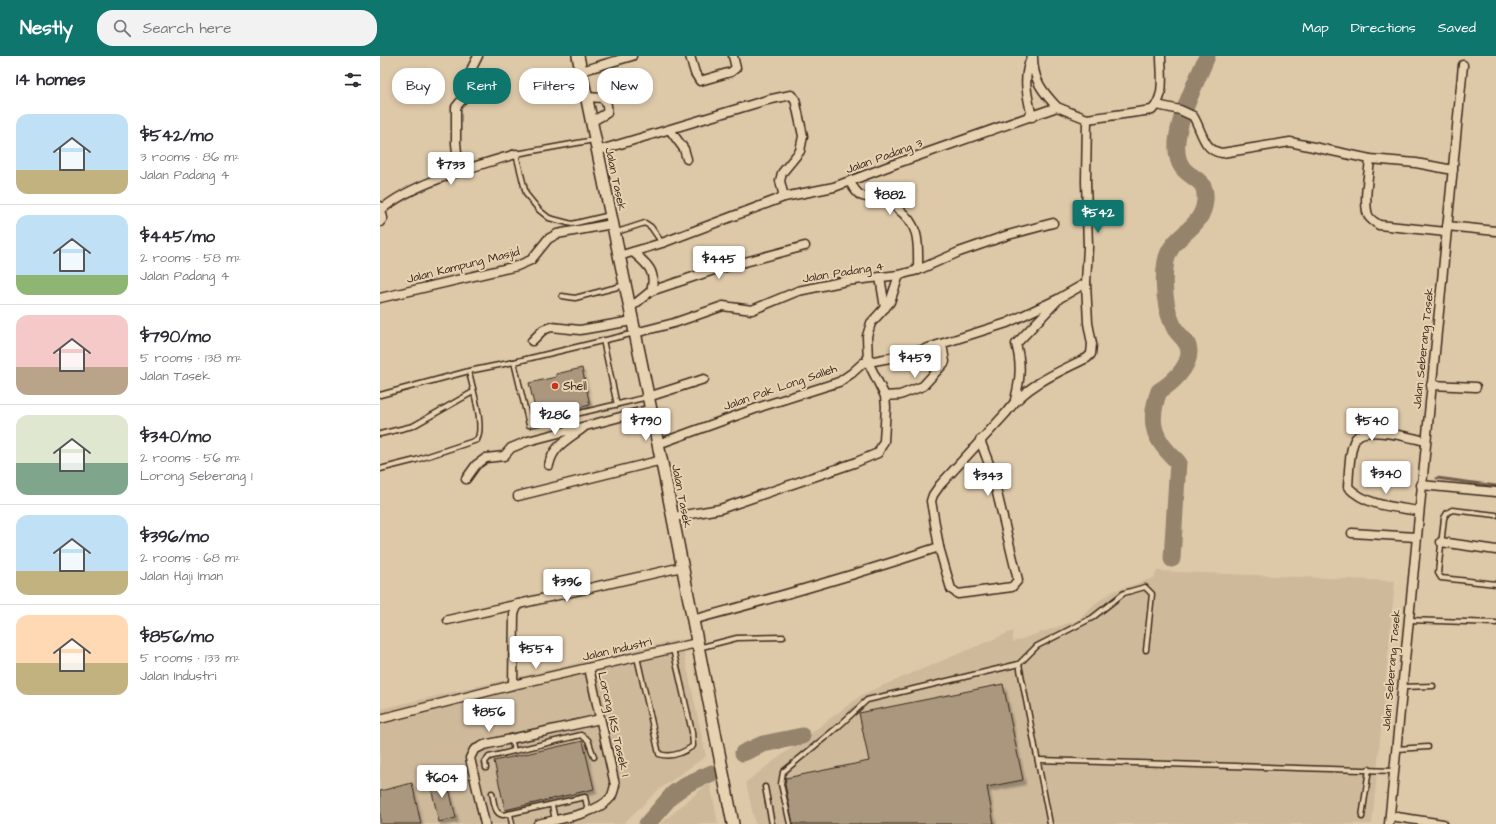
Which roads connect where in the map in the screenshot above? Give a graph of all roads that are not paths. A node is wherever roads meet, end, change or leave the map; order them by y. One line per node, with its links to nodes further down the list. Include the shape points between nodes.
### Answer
1 (478, 56): 25 (street, via 472,68 466,95 456,107)
2 (578, 56): 9 (main road, Jalan Tasek)
3 (632, 56): 10 (street)
4 (690, 56): 5 (street, via 695,74 700,81 731,72 736,68)
5 (733, 56)
6 (1032, 56): 14 (street, via 1033,72); 15 (street, via 1026,68 1025,82)
7 (1161, 56): 13 (street, via 1161,95)
8 (1463, 65): 24 (street, Jalan Seberang Tasek)
9 (580, 68)
10 (589, 69)
11 (589, 97): 17 (street, via 603,98 608,107 607,113)
12 (587, 104): 17 (main road, Jalan Tasek)
13 (1157, 105): 16 (street, via 1152,110); 23 (street, via 1194,116 1209,148 1215,152 1290,142)
14 (1057, 106): 15 (street, Jalan Padang 3); 16 (street)
15 (1032, 117): 26 (street, Jalan Padang 3)
16 (1087, 119): 41 (street)
17 (591, 122): 19 (main road, Jalan Tasek)
18 (670, 130): 20 (street); 22 (street, via 684,149); 27 (street, via 791,95 795,99 803,136 800,151 782,173 780,181)
19 (595, 140): 20 (main road, Jalan Tasek); 21 (lane)
20 (597, 151): 31 (main road, Jalan Tasek)
21 (516, 154): 25 (street); 31 (lane, via 526,194 549,218 572,224)
22 (687, 158)
23 (1370, 159): 24 (street, via 1416,162); 32 (street, via 1366,197 1367,214 1371,220 1379,225)
24 (1453, 170): 32 (street, Jalan Seberang Tasek)
25 (459, 172): 28 (street, via 420,187)
26 (850, 182): 27 (street, Jalan Padang 3); 38 (street, via 855,191 864,198 886,200 913,224 917,234)
27 (784, 197): 34 (street, Jalan Padang 3)
28 (381, 207): 29 (street)
29 (380, 222)
30 (1053, 223): 38 (street, Jalan Padang 4, via 959,252)
31 (612, 224): 34 (lane, via 645,223); 37 (main road, Jalan Tasek); 45 (street, Jalan Kampung Masjid, via 558,234 548,239 531,260 517,266)
32 (1447, 229): 33 (street); 58 (street, Jalan Seberang Tasek)
33 (1496, 231)
34 (662, 243): 36 (street, Jalan Padang 3)
35 (805, 246): 43 (street, via 711,271)
36 (632, 252): 37 (street, Jalan Padang 3); 43 (street, via 652,271 654,281)
37 (619, 256): 42 (main road, Jalan Tasek)
38 (918, 270): 39 (street, Jalan Padang 4)
39 (899, 275): 40 (street, Jalan Padang 4); 48 (street, via 890,302)
40 (880, 277): 48 (street); 50 (street, Jalan Padang 4, via 798,291 752,310 723,306 674,324)
41 (1086, 283): 46 (street, Jalan Pak Long Salleh); 64 (street, via 1091,354 1055,373)
42 (625, 285): 44 (lane, via 575,298); 47 (main road, Jalan Tasek)
43 (651, 291): 47 (street)
44 (562, 296)
45 (380, 298)
46 (1058, 299): 53 (street, Jalan Pak Long Salleh, via 1007,323); 64 (street, via 1016,344 1021,377)
47 (630, 308): 49 (main road, Jalan Tasek)
48 (885, 308): 55 (street, via 871,323 867,336)
49 (632, 321): 50 (main road, Jalan Tasek); 52 (street, via 580,330 551,327 542,330)
50 (635, 333): 51 (lane); 63 (main road, Jalan Tasek)
51 (603, 340): 54 (lane); 65 (lane)
52 (532, 341)
53 (942, 344): 55 (street, Jalan Pak Long Salleh, via 906,355); 62 (street, via 945,362 923,386 900,395)
54 (514, 362): 56 (lane); 65 (lane, via 530,425)
55 (868, 362): 62 (street); 71 (street, Jalan Pak Long Salleh, via 863,363 839,382)
56 (469, 371): 60 (lane); 61 (lane)
57 (704, 379): 63 (street)
58 (1431, 385): 59 (street); 70 (street, Jalan Seberang Tasek)
59 (1476, 387)
60 (473, 392): 68 (lane, via 413,426); 74 (lane, via 481,434 478,440 416,460)
61 (380, 395)
62 (885, 396): 81 (street, via 884,441 878,453 720,509)
63 (648, 397): 65 (lane); 66 (main road, Jalan Tasek)
64 (1015, 400): 69 (street)
65 (617, 405)
66 (651, 409): 67 (street); 71 (main road, Jalan Tasek)
67 (587, 426): 73 (street, via 561,444 552,454); 75 (street, via 528,441 511,448 504,456 486,458 476,465)
68 (380, 434)
69 (980, 440): 85 (street, via 933,494 932,506); 85 (street, via 992,472 1018,580 1012,587 958,594 951,589)
70 (1426, 441): 76 (street, Jalan Seberang Tasek); 79 (street, via 1380,433 1361,434 1356,439 1350,462 1348,487 1355,494 1365,500)
71 (658, 444): 72 (main road, Jalan Tasek)
72 (662, 460): 78 (street); 81 (main road, Jalan Tasek)
73 (549, 465)
74 (380, 468)
75 (466, 478)
76 (1421, 485): 77 (street); 79 (street, Jalan Seberang Tasek)
77 (1496, 492)
78 (518, 496)
79 (1419, 511): 83 (street, Jalan Seberang Tasek)
80 (1496, 515): 84 (lane, via 1452,510 1444,518)
81 (673, 517): 87 (main road, Jalan Tasek)
82 (1352, 533): 83 (street)
83 (1416, 537): 92 (street, Jalan Seberang Tasek)
84 (1442, 542): 86 (street); 88 (lane, via 1438,573 1441,578)
85 (939, 547): 91 (street, via 877,568)
86 (1496, 550)
87 (682, 567): 89 (street); 91 (main road, Jalan Tasek)
88 (1496, 584)
89 (518, 604): 90 (street); 101 (street, via 514,614)
90 (448, 620)
91 (692, 620): 95 (main road, Jalan Tasek)
92 (1408, 620): 93 (lane); 103 (street, Jalan Seberang Tasek)
93 (1496, 623)
94 (783, 637): 95 (lane, via 737,638)
95 (697, 646): 96 (street, Jalan Industri); 126 (main road, Jalan Tasek)
96 (672, 649): 98 (street, Jalan Industri); 98 (lane, via 693,746 673,756 659,754)
97 (1146, 650): 99 (lane, via 1152,594 1146,587 1124,593 1092,618 1037,646)
98 (637, 657): 100 (street, Jalan Industri)
99 (1019, 664): 111 (lane); 128 (lane, via 867,700 784,772 781,784)
100 (589, 668): 101 (street, Jalan Industri); 105 (street, Lorong IKS Tasek 1)
101 (513, 685): 104 (street, Jalan Industri)
102 (1433, 686): 103 (lane)
103 (1402, 687): 108 (street, Jalan Seberang Tasek)
104 (380, 719)
105 (600, 719): 106 (street); 118 (street, Lorong IKS Tasek 1, via 615,785 612,796 603,805)
106 (511, 738): 109 (lane); 123 (street, via 484,745 474,750 470,758)
107 (1428, 747): 108 (lane)
108 (1396, 750): 114 (street, Jalan Seberang Tasek)
109 (514, 751): 110 (lane, via 581,735 588,740); 112 (lane, via 489,757 485,762)
110 (594, 757)
111 (1039, 760): 113 (lane); 129 (lane)
112 (486, 768)
113 (1369, 769): 114 (lane); 120 (lane)
114 (1394, 771): 122 (street, Jalan Seberang Tasek)
115 (765, 787): 127 (lane)
116 (492, 793): 119 (lane, via 496,812 499,815)
117 (552, 805): 118 (lane, via 585,797); 119 (lane); 121 (lane)
118 (588, 812): 121 (street)
119 (510, 814): 124 (lane)
120 (1362, 818)
121 (555, 820): 125 (street)
122 (1390, 820): 130 (street)
123 (485, 824)
124 (512, 824)
125 (538, 824)
126 (733, 824)
127 (772, 824)
128 (790, 824)
129 (1050, 824)
130 (1443, 824)

